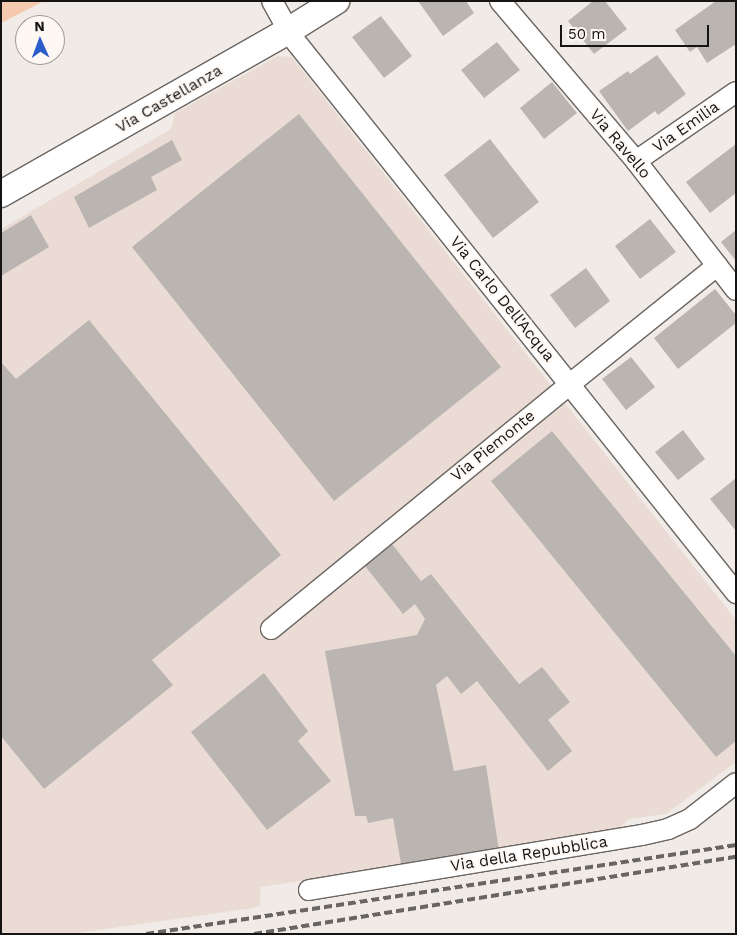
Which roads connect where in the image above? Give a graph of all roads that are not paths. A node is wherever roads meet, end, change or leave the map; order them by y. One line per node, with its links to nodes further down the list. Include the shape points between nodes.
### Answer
1 (272, 1): 4 (street, Via Carlo Dell'Acqua)
2 (336, 1): 4 (street, Via Castellanza)
3 (500, 1): 6 (street, Via Ravello)
4 (288, 31): 7 (street, Via Castellanza); 10 (street, Via Carlo Dell'Acqua)
5 (736, 92): 6 (street, Via Emilia)
6 (636, 161): 8 (street, Via Ravello)
7 (1, 194)
8 (717, 266): 9 (street, Via Ravello); 10 (street, Via Piemonte)
9 (736, 290)
10 (570, 384): 11 (street, Via Carlo Dell'Acqua); 12 (street, Via Piemonte)
11 (736, 593)
12 (271, 629)
13 (736, 783): 14 (street, Via della Repubblica, via 690,819 660,831)
14 (309, 890)

